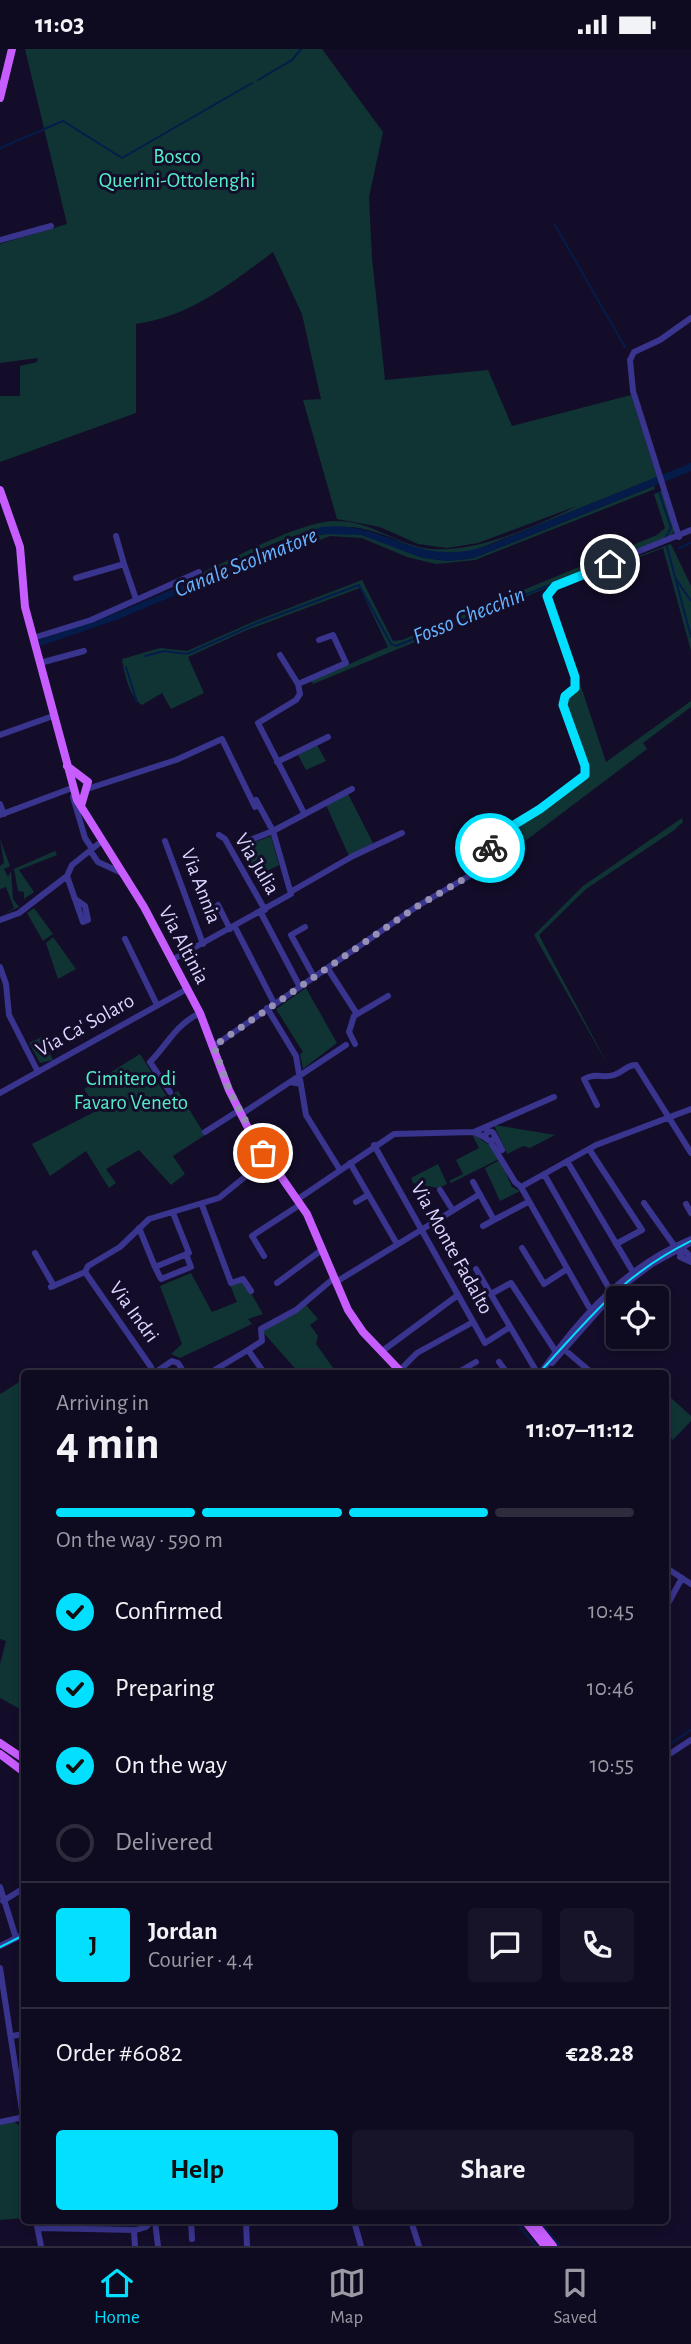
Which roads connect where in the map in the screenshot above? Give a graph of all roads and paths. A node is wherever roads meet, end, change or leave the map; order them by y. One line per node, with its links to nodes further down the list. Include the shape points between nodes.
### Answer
1 (12, 49): 2 (main road)
2 (0, 98)
3 (51, 226): 4 (street)
4 (0, 240)
5 (691, 318): 9 (street, via 634,352 629,360 633,391)
6 (0, 491): 15 (main road, via 20,548 23,593)
7 (691, 530): 9 (street)
8 (116, 535): 10 (street)
9 (679, 537): 50 (street, via 558,584 548,593 576,681 562,702 585,766 584,778 504,831 469,876)
10 (124, 563): 12 (street); 13 (street)
11 (199, 572): 13 (street)
12 (76, 578)
13 (136, 599): 15 (street)
14 (318, 640): 19 (street, via 333,635 347,661)
15 (34, 642): 18 (main road)
16 (84, 651): 18 (street)
17 (281, 655): 19 (street)
18 (40, 663): 20 (main road)
19 (298, 684): 23 (street, via 296,699 258,723)
20 (53, 716): 21 (street); 24 (main road, via 66,765)
21 (0, 735)
22 (328, 737): 23 (street)
23 (277, 762): 28 (street)
24 (79, 787): 27 (main road); 29 (street); 30 (street, via 176,760 222,739)
25 (352, 789): 28 (street)
26 (0, 804): 29 (street)
27 (80, 808): 34 (main road, Via Altinia); 36 (street)
28 (304, 813): 30 (street)
29 (2, 814)
30 (273, 831): 33 (street); 39 (street)
31 (402, 833): 39 (street)
32 (219, 835): 42 (street, Via Julia)
33 (250, 840)
34 (102, 841): 36 (street); 37 (main road, Via Altinia)
35 (165, 841): 47 (street, Via Annia)
36 (91, 849): 37 (street, via 99,862); 38 (street, via 72,865)
37 (124, 874): 48 (main road, Via Altinia)
38 (67, 876): 40 (street); 43 (street, via 19,913)
39 (292, 891): 42 (street)
40 (75, 899)
41 (218, 905): 45 (street)
42 (263, 911): 45 (street); 52 (street, Via Julia)
43 (0, 920)
44 (305, 927): 51 (street, via 291,935)
45 (232, 928): 47 (street); 55 (street)
46 (125, 939): 56 (street)
47 (204, 944): 48 (street)
48 (172, 960): 53 (main road, Via Altinia)
49 (0, 967): 63 (street, via 9,1015)
50 (328, 969): 51 (street); 59 (street)
51 (314, 977): 52 (street)
52 (300, 987): 55 (street)
53 (187, 989): 56 (street, Via Ca' Solaro); 58 (main road, Via Altinia)
54 (388, 996): 59 (street)
55 (274, 1003): 57 (street)
56 (157, 1005): 63 (street, Via Ca' Solaro)
57 (267, 1008): 62 (street); 64 (street, via 296,1056)
58 (200, 1013): 62 (main road, Via Altinia); 67 (street, via 175,1029 169,1043 150,1062)
59 (357, 1014): 60 (street, via 349,1029)
60 (355, 1044)
61 (346, 1045): 64 (street)
62 (214, 1046): 72 (main road, Via Altinia)
63 (38, 1072): 68 (street, Via Ca' Solaro)
64 (299, 1075): 65 (street); 66 (street)
65 (290, 1082): 66 (street); 72 (street)
66 (301, 1084): 84 (street, via 306,1115)
67 (170, 1091)
68 (0, 1093)
69 (554, 1097): 74 (street)
70 (597, 1105): 73 (street, via 584,1079 594,1074 611,1076 634,1064)
71 (691, 1109): 73 (street)
72 (239, 1113): 75 (street); 81 (main road, Via Altinia)
73 (668, 1118): 79 (street); 80 (street)
74 (493, 1123): 76 (street); 77 (street)
75 (205, 1132)
76 (474, 1132): 77 (street); 78 (street, via 399,1132)
77 (490, 1136): 87 (street, via 514,1182)
78 (374, 1145): 83 (street); 103 (street, Via Monte Fadalto)
79 (589, 1149): 82 (street); 106 (street, via 642,1230)
80 (691, 1153)
81 (267, 1159): 91 (main road, Via Altinia); 96 (street, Via Indri, via 219,1198)
82 (567, 1161): 85 (street); 106 (street)
83 (350, 1163): 84 (street); 90 (street)
84 (340, 1170): 91 (street)
85 (544, 1174): 87 (street); 121 (street)
86 (473, 1182): 89 (street)
87 (523, 1185): 93 (street)
88 (440, 1190): 97 (street)
89 (480, 1194): 97 (street); 100 (street)
90 (368, 1195): 92 (street); 105 (street)
91 (299, 1201): 108 (main road, Via Altinia); 112 (street, via 253,1236)
92 (356, 1202)
93 (528, 1202): 100 (street); 116 (street)
94 (643, 1203): 109 (street)
95 (686, 1204): 99 (street)
96 (202, 1205): 98 (street, Via Indri); 123 (street, via 231,1283 243,1279)
97 (452, 1209): 103 (street)
98 (173, 1213): 102 (street, Via Indri, via 149,1219); 111 (street)
99 (691, 1213)
100 (494, 1220): 101 (street)
101 (483, 1226)
102 (139, 1228): 114 (street, Via Indri); 117 (street, Via Indri)
103 (421, 1229): 105 (street); 126 (street, Via Monte Fadalto)
104 (691, 1241): 109 (street)
105 (397, 1244): 119 (street)
106 (616, 1244): 118 (street)
107 (522, 1248): 116 (street, via 544,1284)
108 (323, 1249): 119 (main road, Via Altinia); 120 (street)
109 (680, 1251): 113 (street); 118 (street); 132 (street, via 664,1257 613,1294)
110 (35, 1253): 117 (street, Via Indri, via 52,1287)
111 (186, 1254): 114 (street, Via Indri); 114 (street, Via Indri, via 191,1267 161,1279)
112 (264, 1256)
113 (691, 1260)
114 (155, 1267)
115 (476, 1269): 124 (street)
116 (567, 1269): 127 (street)
117 (85, 1272): 138 (street, Via Indri)
118 (633, 1272): 122 (street)
119 (335, 1280): 131 (street, via 291,1313 262,1327 262,1341); 133 (main road, Via Altinia, via 351,1316)
120 (277, 1283)
121 (608, 1286)
122 (615, 1286)
123 (251, 1291)
124 (491, 1294): 129 (street); 134 (street, via 511,1283)
125 (606, 1294): 130 (street)
126 (458, 1295): 128 (street, Via Monte Fadalto); 133 (street)
127 (589, 1307)
128 (473, 1322): 129 (street, Via Monte Fadalto, via 485,1343); 144 (street, via 416,1353)
129 (510, 1327): 147 (street)
130 (574, 1330): 132 (street); 134 (street)
131 (248, 1350): 141 (street); 142 (street)
132 (565, 1350): 135 (street); 149 (street); 150 (street)
133 (381, 1352): 143 (main road, Via Altinia)
134 (556, 1352): 135 (street)
135 (550, 1360): 148 (street)
136 (475, 1362): 145 (street)
137 (499, 1362): 146 (street)
138 (152, 1370)
139 (160, 1370): 140 (street, via 175,1361)
140 (182, 1370)
141 (215, 1370)
142 (262, 1370)
143 (400, 1370)
144 (403, 1370)
145 (462, 1370)
146 (505, 1370)
147 (537, 1370)
148 (542, 1370)
149 (543, 1370)
150 (588, 1370)
151 (669, 1570): 152 (street)
152 (682, 1578): 153 (street); 154 (street)
153 (691, 1584)
154 (669, 1602)
155 (691, 1740): 159 (street)
156 (0, 1742): 158 (main road)
157 (0, 1752): 160 (main road); 161 (main road)
158 (21, 1754)
159 (669, 1754)
160 (21, 1764)
161 (21, 1770)
162 (0, 1888): 164 (street)
163 (21, 1890): 164 (street)
164 (3, 1901): 166 (street)
165 (21, 1936): 166 (street)
166 (16, 1938): 167 (street)
167 (0, 1946)
168 (0, 1968): 170 (street)
169 (21, 2034): 170 (street)
170 (12, 2036): 172 (street)
171 (21, 2060): 172 (street)
172 (16, 2061): 173 (street)
173 (21, 2076)
174 (21, 2118): 175 (street)
175 (0, 2122)
176 (37, 2224): 185 (street); 187 (street)
177 (150, 2224): 185 (street)
178 (154, 2224): 189 (street)
179 (191, 2224): 186 (street)
180 (246, 2224): 190 (street)
181 (355, 2224): 191 (street)
182 (412, 2224): 192 (street)
183 (527, 2224): 193 (main road)
184 (535, 2224): 194 (main road)
185 (134, 2231): 188 (street)
186 (192, 2239)
187 (41, 2246)
188 (135, 2246)
189 (158, 2246)
190 (247, 2246)
191 (361, 2246)
192 (419, 2246)
193 (545, 2246)
194 (553, 2246)

